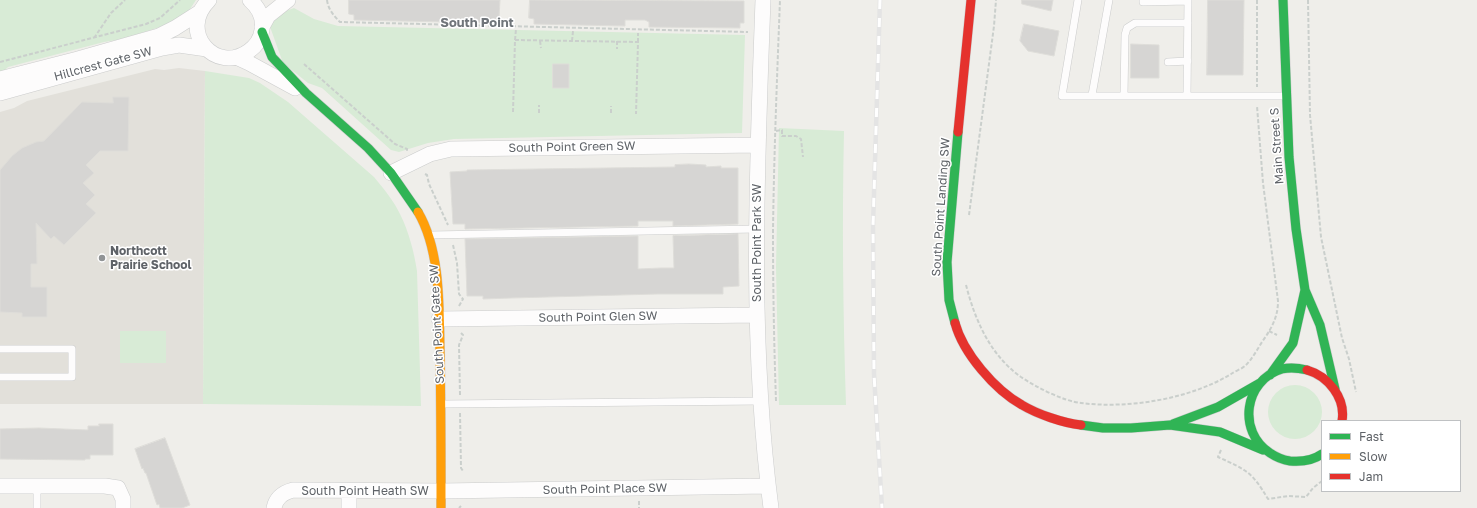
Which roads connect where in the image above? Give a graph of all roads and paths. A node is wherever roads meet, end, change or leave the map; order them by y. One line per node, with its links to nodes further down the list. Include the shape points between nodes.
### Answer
1 (125, 0): 24 (path, via 101,26)
2 (180, 0): 24 (path, via 160,18)
3 (250, 0): 20 (street, via 259,10)
4 (288, 0): 20 (street, via 268,16)
5 (327, 0): 22 (path, via 332,14 340,22)
6 (763, 0): 55 (street, South Point Park SW)
7 (780, 0): 54 (path)
8 (970, 0): 76 (main road, South Point Landing SW, via 947,262 949,300 957,331 972,357 992,382 1022,405 1050,418 1103,428)
9 (996, 0): 59 (path)
10 (1078, 0): 41 (lane, via 1062,96)
11 (1109, 0): 41 (lane)
12 (1143, 0): 13 (lane)
13 (1188, 0): 18 (lane)
14 (1257, 0): 44 (path)
15 (1283, 0): 45 (main road, Main Street S)
16 (1308, 0): 71 (path, via 1310,116 1321,237)
17 (204, 5): 31 (street, via 197,22 197,32); 38 (street, Hillcrest Gate SW, via 175,28 159,36)
18 (1188, 23): 34 (lane); 42 (lane, via 1135,23 1128,28 1125,35)
19 (516, 29): 25 (path)
20 (262, 30): 33 (street, via 253,49); 40 (main road, South Point Gate SW, via 272,57)
21 (572, 31): 27 (path)
22 (750, 32)
23 (638, 33): 29 (path)
24 (94, 39): 35 (path)
25 (515, 40): 26 (path); 50 (path)
26 (540, 41): 27 (path); 30 (path)
27 (572, 41): 28 (path)
28 (617, 42): 29 (path); 32 (path)
29 (638, 42): 46 (path)
30 (541, 48)
31 (207, 49): 33 (street, South Point Gate SW, via 223,58); 39 (street, Hillcrest Gate SW, via 179,45 162,48)
32 (617, 49)
33 (236, 58): 40 (street, South Point Gate SW)
34 (1188, 61): 36 (lane); 43 (lane)
35 (0, 62)
36 (1168, 62)
37 (302, 63): 56 (path, via 395,144)
38 (0, 79)
39 (0, 93)
40 (306, 93): 58 (main road, South Point Gate SW, via 368,148)
41 (1092, 95): 42 (lane)
42 (1124, 95): 43 (lane)
43 (1188, 96): 44 (lane)
44 (1257, 96): 45 (lane); 62 (path, via 1263,183 1278,313 1246,365 1220,381 1158,400 1110,405 1080,403 1059,397 1020,376 990,345 978,324)
45 (1286, 96): 63 (main road, Main Street S, via 1296,229)
46 (636, 100): 47 (path); 53 (path)
47 (640, 100)
48 (539, 105): 51 (path)
49 (611, 106): 52 (path)
50 (513, 112)
51 (539, 113)
52 (611, 113)
53 (636, 114)
54 (775, 131): 57 (path, via 782,130 782,136 796,136 801,139); 74 (path, via 773,269)
55 (758, 145): 58 (street, South Point Green SW, via 452,149 430,154); 60 (street, South Point Park SW)
56 (407, 149)
57 (803, 157)
58 (391, 173): 61 (main road, South Point Gate SW, via 419,214)
59 (968, 219)
60 (756, 228): 61 (lane); 64 (street, South Point Park SW)
61 (429, 235): 65 (main road, South Point Gate SW, via 438,285)
62 (966, 284)
63 (1305, 290): 67 (main road, Main Street S, via 1293,344); 70 (main road, Main Street S, via 1320,325)
64 (756, 315): 65 (street, South Point Glen SW); 72 (street, South Point Park SW)
65 (439, 319): 73 (main road, South Point Gate SW)
66 (0, 349): 68 (lane, via 72,349 72,377)
67 (1270, 375): 69 (main road); 70 (main road, via 1283,369 1305,369 1325,378)
68 (0, 377)
69 (1260, 383): 76 (main road, South Point Landing SW, via 1218,407); 77 (main road, via 1252,396 1248,410 1254,438)
70 (1335, 389): 75 (main road, Main Street S, via 1342,403)
71 (1357, 397)
72 (761, 401): 73 (lane); 81 (street, South Point Park SW)
73 (441, 404): 83 (main road, South Point Gate SW)
74 (776, 405)
75 (1342, 420)
76 (1170, 425): 77 (main road, South Point Landing SW, via 1220,432)
77 (1263, 450): 78 (main road, South Point Landing SW, via 1276,458 1290,462 1305,461)
78 (1321, 454)
79 (0, 486): 80 (street)
80 (37, 486): 85 (lane); 86 (street, via 118,488 123,499)
81 (768, 486): 83 (street, South Point Place SW); 91 (street, South Point Park SW)
82 (349, 491): 83 (street, South Point Heath SW); 87 (street, South Point Heath SW, via 290,491 280,496); 88 (street)
83 (441, 491): 89 (main road, South Point Gate SW)
84 (639, 501): 90 (path)
85 (37, 508)
86 (123, 508)
87 (274, 508)
88 (349, 508)
89 (441, 508)
90 (639, 508)
91 (771, 508)

